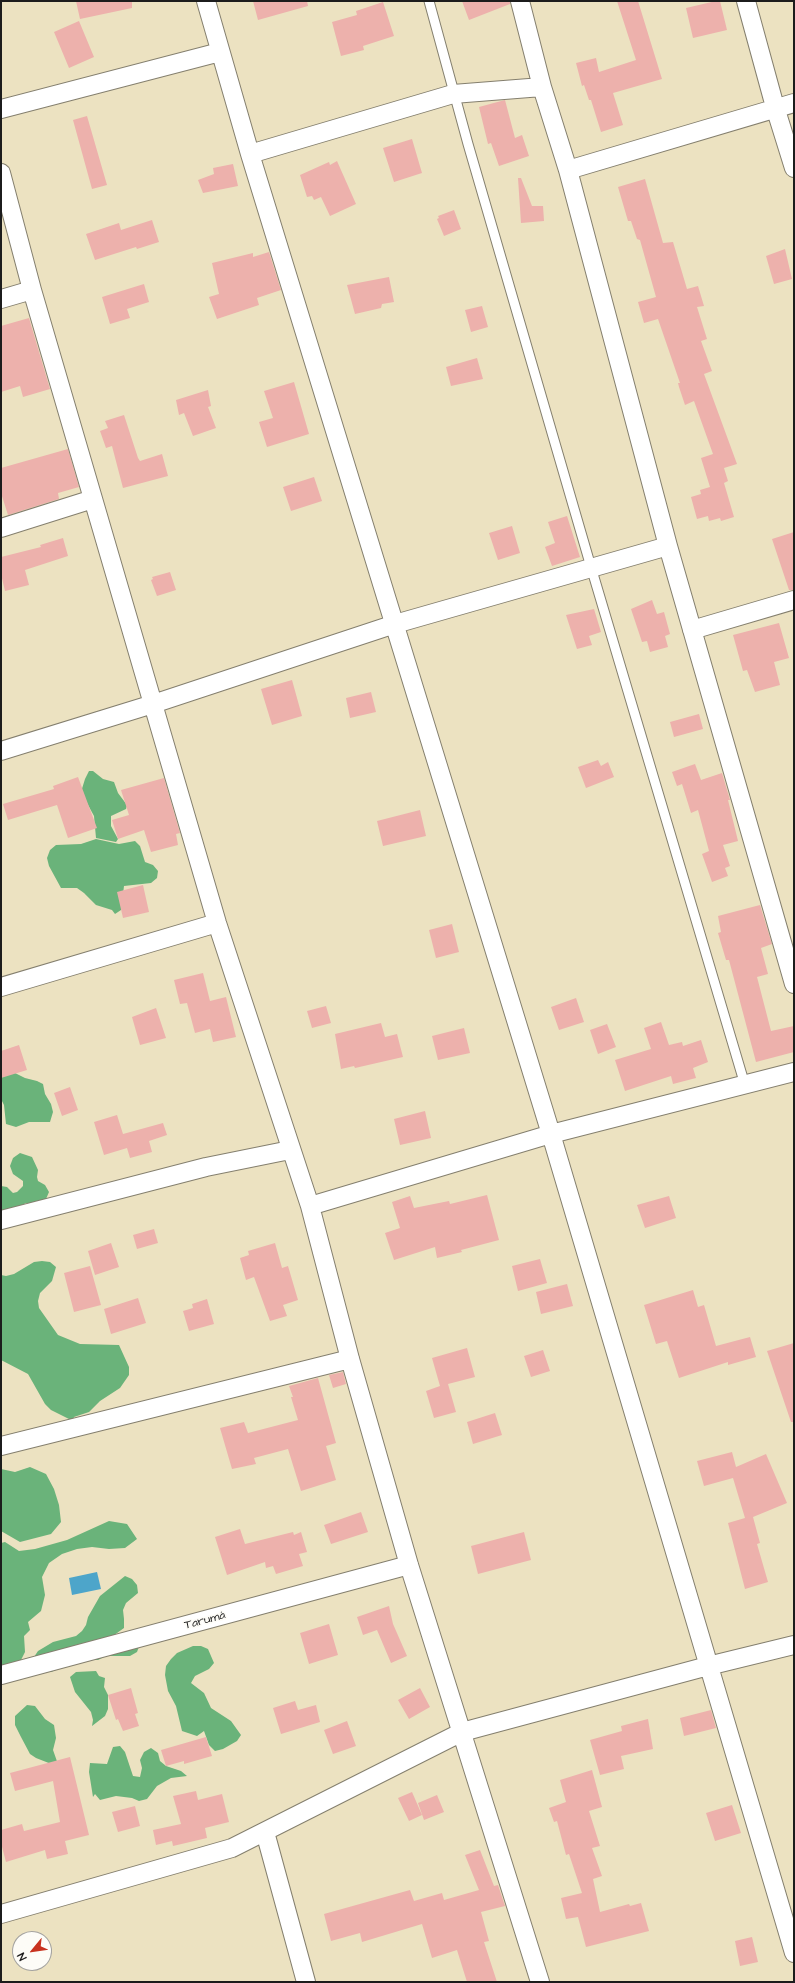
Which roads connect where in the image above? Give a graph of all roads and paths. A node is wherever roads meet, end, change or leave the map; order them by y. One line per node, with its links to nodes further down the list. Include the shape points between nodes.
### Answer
1 (206, 1): 5 (street)
2 (429, 1): 7 (lane)
3 (520, 1): 6 (street)
4 (746, 1): 9 (street)
5 (220, 52): 10 (street); 11 (street)
6 (542, 87): 7 (street); 13 (street)
7 (453, 94): 11 (street); 20 (lane)
8 (794, 103): 9 (street)
9 (775, 107): 12 (street); 13 (street)
10 (1, 109)
11 (250, 154): 22 (street)
12 (794, 168)
13 (568, 170): 19 (street)
14 (1, 173): 15 (street)
15 (32, 290): 16 (street); 17 (street)
16 (1, 299)
17 (93, 498): 18 (street); 24 (street)
18 (1, 528)
19 (668, 546): 20 (street); 23 (street)
20 (591, 567): 22 (street); 30 (lane)
21 (794, 600): 23 (street)
22 (395, 624): 24 (street); 31 (street)
23 (692, 630): 27 (street)
24 (154, 704): 25 (street); 26 (street)
25 (1, 750)
26 (217, 923): 28 (street); 32 (street)
27 (794, 984)
28 (1, 987)
29 (794, 1072): 30 (street)
30 (745, 1085): 31 (street)
31 (551, 1134): 33 (street); 39 (street)
32 (290, 1150): 33 (street); 34 (street, via 206,1167)
33 (310, 1206): 35 (street)
34 (1, 1220)
35 (350, 1358): 36 (street); 37 (street)
36 (1, 1446)
37 (409, 1565): 40 (street, Tarumá); 41 (street)
38 (794, 1645): 39 (street)
39 (708, 1666): 41 (street); 44 (street)
40 (1, 1675)
41 (462, 1732): 42 (street); 46 (street)
42 (265, 1832): 43 (street, via 232,1848); 45 (street)
43 (1, 1914)
44 (794, 1953)
45 (306, 1982)
46 (540, 1982)

